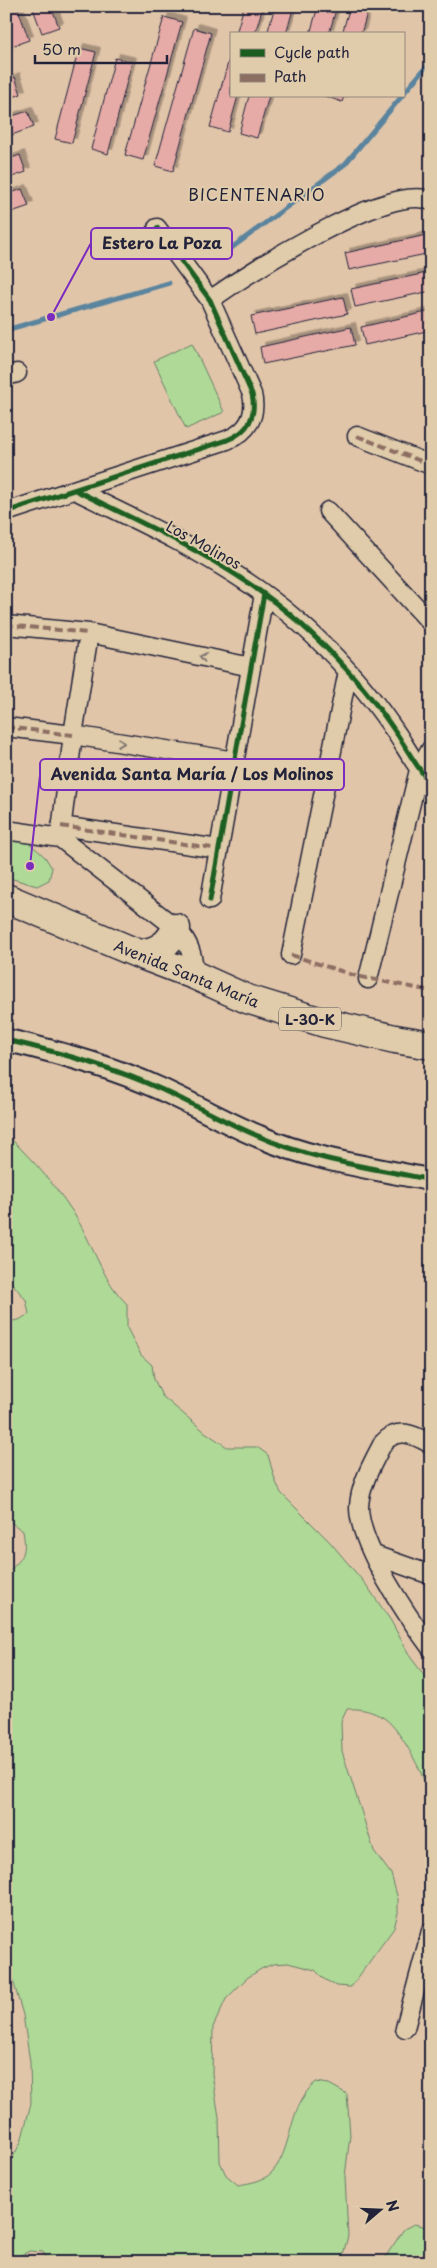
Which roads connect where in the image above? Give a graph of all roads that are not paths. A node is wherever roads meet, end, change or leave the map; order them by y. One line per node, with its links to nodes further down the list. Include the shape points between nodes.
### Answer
1 (431, 201): 3 (street, via 419,197 404,198 339,223 276,256)
2 (157, 228): 3 (street)
3 (210, 300): 6 (street, via 252,394 254,409 248,426 235,437)
4 (358, 436): 5 (street)
5 (431, 465)
6 (74, 490): 7 (street); 9 (street, Los Molinos, via 207,558)
7 (6, 512)
8 (328, 512): 10 (street)
9 (264, 594): 13 (street); 14 (street, Los Molinos, via 308,630)
10 (431, 623)
11 (6, 625): 12 (street)
12 (89, 633): 13 (street, one-way to 12); 16 (street)
13 (251, 667): 18 (street)
14 (348, 670): 19 (street, Los Molinos, via 382,713); 28 (street)
15 (6, 727): 16 (street)
16 (73, 735): 18 (street, one-way to 18); 22 (street)
17 (431, 749): 19 (street)
18 (234, 761): 23 (street)
19 (419, 770): 20 (street, Los Molinos); 30 (street)
20 (431, 784)
21 (6, 830): 22 (street)
22 (61, 832): 23 (street); 26 (street)
23 (219, 848): 25 (street)
24 (6, 898): 27 (main road, Avenida Santa María / L-30-K)
25 (210, 900)
26 (176, 928): 27 (main road, via 164,946); 29 (street, via 193,955)
27 (139, 954): 29 (main road, Avenida Santa María / L-30-K)
28 (291, 955)
29 (194, 975): 32 (main road, Avenida Santa María / L-30-K, via 247,999 325,1023)
30 (368, 979)
31 (6, 1040): 33 (street, via 82,1060 142,1082 258,1137 331,1160)
32 (431, 1045)
33 (431, 1180)
34 (431, 1444): 35 (street, via 413,1434 401,1433 383,1443 364,1487 359,1508 363,1529)
35 (374, 1555): 36 (street); 37 (street, via 412,1623)
36 (431, 1575)
37 (431, 1648)
38 (431, 1931): 39 (street)
39 (405, 2028)

